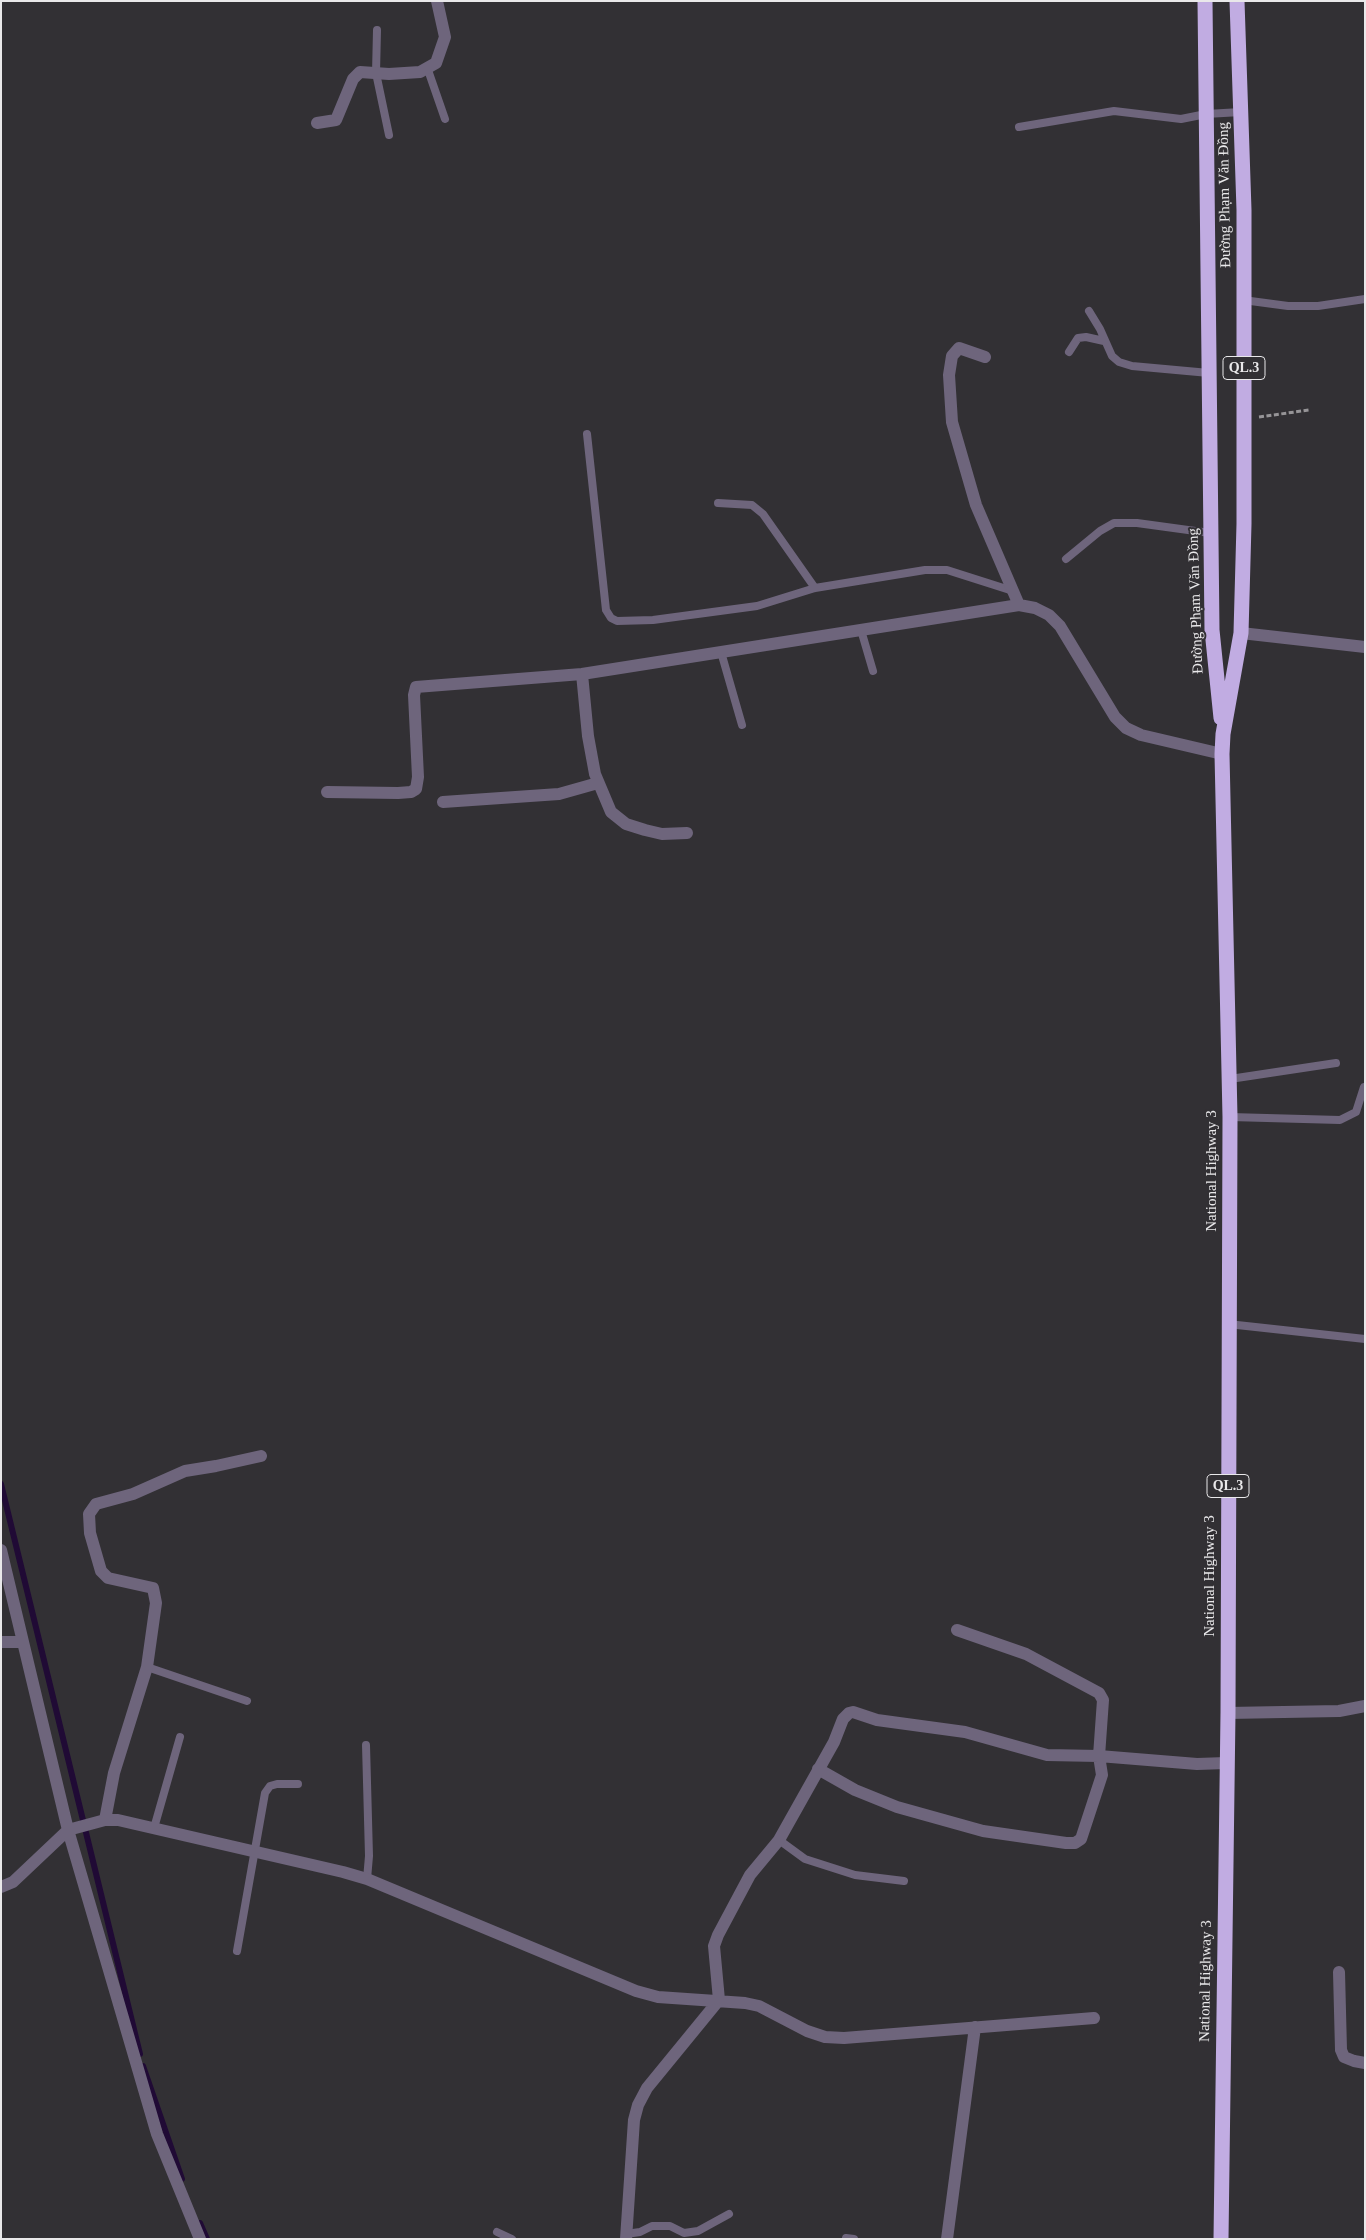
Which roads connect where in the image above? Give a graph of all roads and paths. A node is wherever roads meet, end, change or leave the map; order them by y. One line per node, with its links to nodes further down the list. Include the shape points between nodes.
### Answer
1 (436, 1): 5 (street, via 445,38 436,64)
2 (1205, 1): 8 (highway, Đường Phạm Văn Đồng / QL.3)
3 (1237, 1): 7 (highway, Đường Phạm Văn Đồng / QL.3)
4 (377, 30): 6 (lane)
5 (428, 70): 6 (street); 9 (lane)
6 (376, 73): 10 (street, via 357,73 336,120); 12 (lane)
7 (1241, 112): 8 (lane); 14 (highway, Đường Phạm Văn Đồng / QL.3)
8 (1206, 114): 11 (lane, via 1181,120 1114,111); 19 (highway, Đường Phạm Văn Đồng / QL.3)
9 (446, 119)
10 (317, 123)
11 (1018, 127)
12 (389, 135)
13 (1365, 299): 14 (lane, via 1318,306)
14 (1244, 300): 21 (highway, Đường Phạm Văn Đồng / QL.3)
15 (1089, 311): 16 (lane)
16 (1104, 341): 17 (lane, via 1078,338); 19 (lane, via 1112,356 1132,366)
17 (1069, 352)
18 (985, 357): 27 (street, via 959,348 952,356 952,422 976,505)
19 (1209, 373): 24 (highway, Đường Phạm Văn Đồng / QL.3)
20 (1309, 410): 21 (path)
21 (1244, 419): 30 (highway, Đường Phạm Văn Đồng / QL.3)
22 (587, 434): 26 (lane, via 606,610 611,618 624,622 653,620 757,606)
23 (718, 503): 26 (lane, via 752,505 763,514)
24 (1210, 533): 25 (lane, via 1137,522 1114,523); 36 (highway, Đường Phạm Văn Đồng / QL.3, via 1213,651)
25 (1066, 559)
26 (815, 588): 27 (lane, via 925,570 947,570)
27 (1013, 591): 28 (street)
28 (1019, 605): 29 (street); 37 (street, via 1049,615 1060,626 1115,717 1126,728 1141,735)
29 (861, 630): 32 (street); 33 (lane)
30 (1241, 632): 31 (street); 36 (highway, Đường Phạm Văn Đồng / QL.3)
31 (1365, 647)
32 (721, 652): 34 (street); 35 (lane)
33 (873, 671)
34 (582, 674): 38 (street, via 588,736); 39 (street, via 416,687 416,790 398,793)
35 (742, 725)
36 (1223, 734): 37 (highway, National Highway 3 / QL.3)
37 (1222, 754): 43 (highway, National Highway 3 / QL.3)
38 (598, 783): 40 (street, via 550,795); 41 (street, via 611,812 626,824 662,834)
39 (327, 792)
40 (443, 802)
41 (687, 833)
42 (1336, 1063): 43 (lane)
43 (1230, 1079): 45 (highway, National Highway 3 / QL.3)
44 (1364, 1087): 45 (lane, via 1356,1112 1340,1120)
45 (1230, 1117): 46 (highway, National Highway 3 / QL.3)
46 (1228, 1324): 47 (lane); 56 (highway, National Highway 3 / QL.3)
47 (1365, 1339)
48 (261, 1456): 53 (street, via 185,1470 133,1494 96,1504 89,1514 90,1533 101,1571 108,1578 153,1588 156,1602)
49 (1, 1550): 52 (street)
50 (957, 1630): 59 (street, via 1026,1654 1100,1693 1103,1700)
51 (2, 1639): 52 (street)
52 (23, 1642): 65 (street)
53 (147, 1667): 54 (lane); 63 (street)
54 (247, 1701)
55 (1365, 1706): 56 (street, via 1339,1710)
56 (1228, 1713): 60 (highway, National Highway 3 / QL.3)
57 (180, 1737): 64 (lane)
58 (366, 1745): 68 (lane)
59 (1099, 1756): 60 (street, via 1197,1764); 61 (street, via 1047,1755 965,1732 877,1720 853,1712 843,1719); 61 (street, via 1102,1775 1081,1839 1075,1843 982,1831 907,1810 855,1790)
60 (1226, 1763): 83 (highway, National Highway 3 / QL.3)
61 (818, 1769): 66 (street)
62 (298, 1784): 67 (lane, via 277,1784 270,1786 265,1793)
63 (100, 1821): 64 (street, via 118,1820); 65 (street)
64 (154, 1828): 67 (street)
65 (72, 1829): 70 (street, via 13,1882); 80 (street, via 157,2134)
66 (779, 1840): 69 (lane, via 805,1858 855,1875); 73 (street, via 750,1875 718,1935 714,1946)
67 (254, 1851): 68 (street); 71 (lane)
68 (367, 1880): 73 (street, via 636,1991 658,1997)
69 (904, 1881)
70 (1, 1887)
71 (236, 1951)
72 (1339, 1972): 76 (street, via 1341,2050 1344,2057)
73 (719, 2000): 75 (street, via 759,2006 825,2037); 79 (street, via 647,2088 638,2105 634,2120)
74 (1094, 2018): 75 (street)
75 (975, 2027): 82 (street)
76 (1365, 2062)
77 (729, 2214): 79 (lane, via 698,2231 684,2233 670,2226 652,2226)
78 (497, 2232): 81 (lane)
79 (626, 2236)
80 (200, 2239)
81 (512, 2239)
82 (947, 2239)
83 (1221, 2239)

